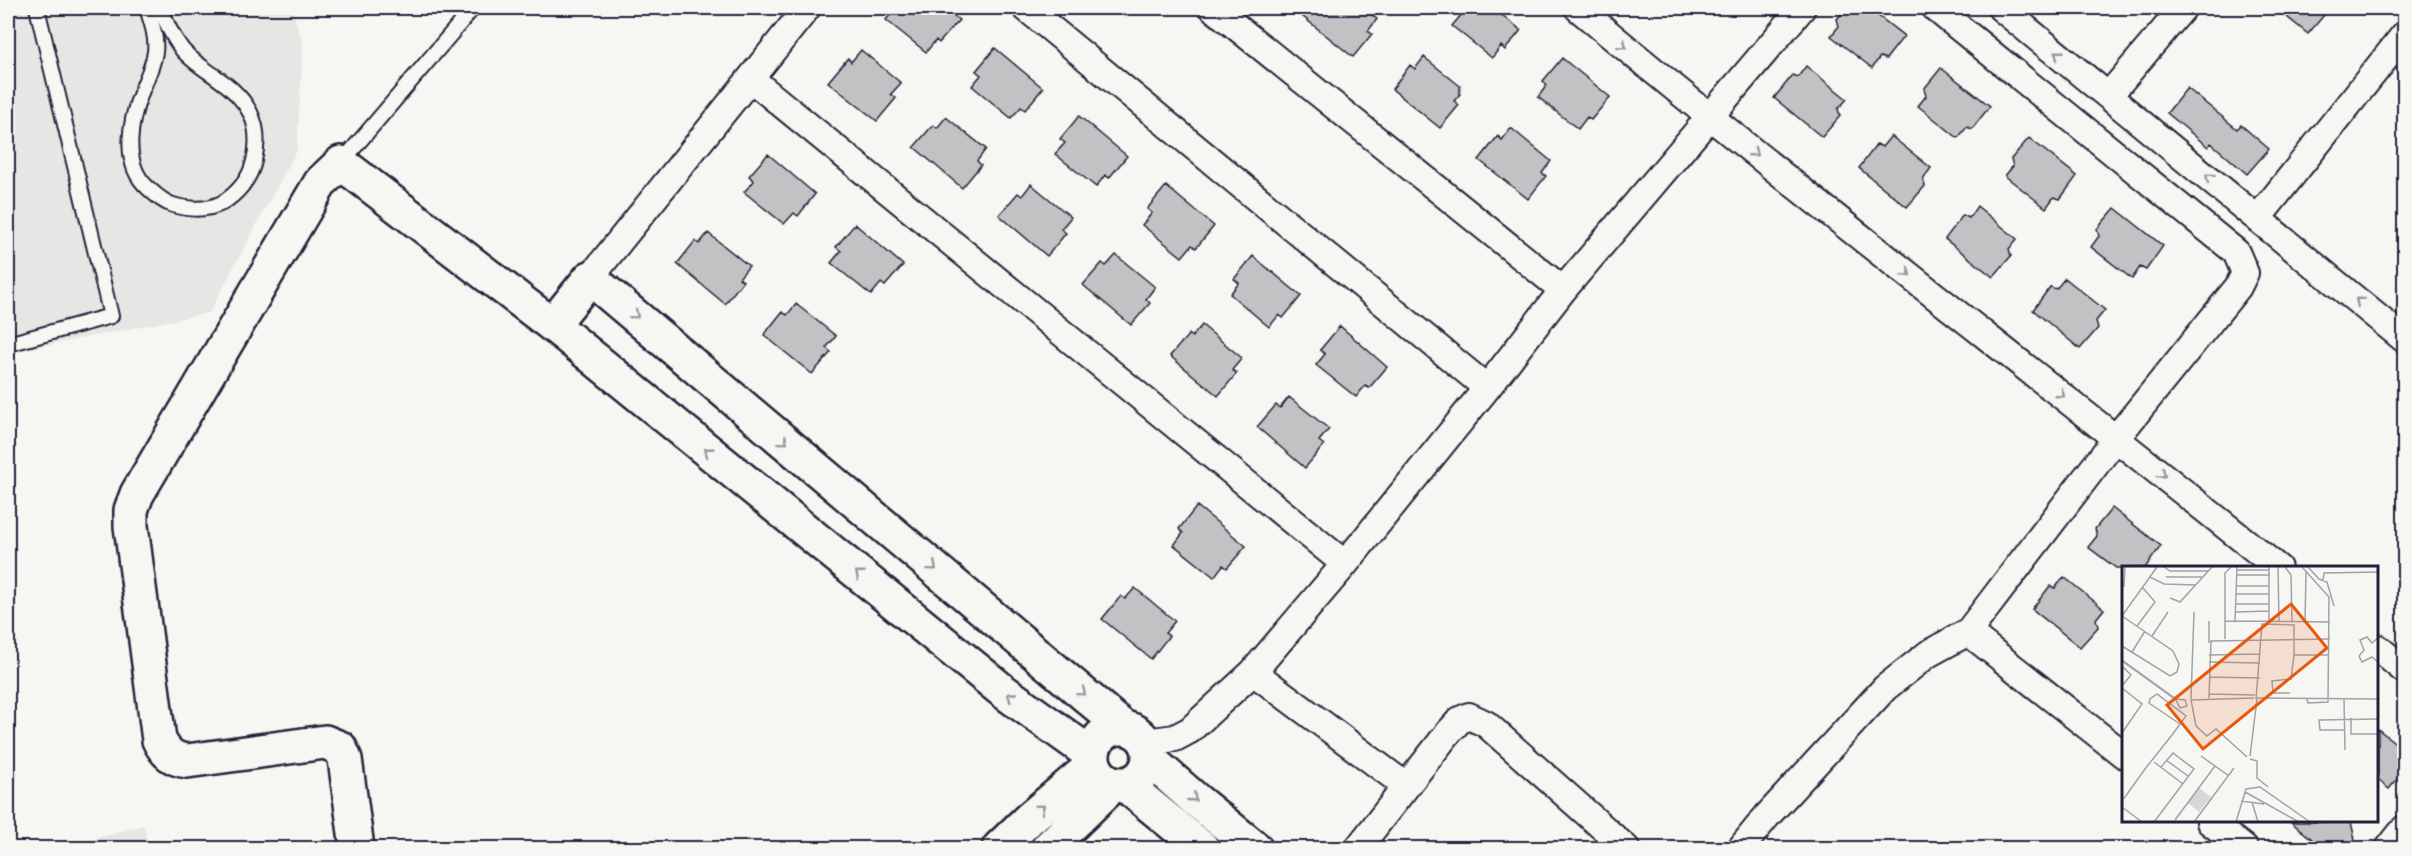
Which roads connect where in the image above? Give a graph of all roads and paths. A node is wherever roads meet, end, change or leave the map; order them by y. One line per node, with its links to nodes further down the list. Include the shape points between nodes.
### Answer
1 (37, 8): 23 (lane, via 111,316)
2 (147, 8): 3 (lane, via 156,50 131,132 132,165 141,182 165,203 198,210 216,206 230,198 252,170 258,142 256,125 231,89 181,49)
3 (161, 8)
4 (473, 8): 17 (lane)
5 (807, 8): 14 (street)
6 (1026, 8): 24 (street)
7 (1213, 8): 20 (street)
8 (1578, 8): 16 (street, one-way to 16)
9 (1802, 8): 16 (street)
10 (1935, 8): 25 (street, via 2236,252 2245,273 2238,287)
11 (2001, 8): 15 (street, one-way to 11)
12 (2183, 8): 15 (street)
13 (2404, 35): 18 (street)
14 (750, 79): 19 (street); 26 (street)
15 (2109, 95): 18 (street, one-way to 15)
16 (1708, 117): 20 (street); 25 (street, one-way to 25)
17 (341, 163): 21 (street); 38 (street, via 321,182 137,494 131,526 159,740 164,749 170,756 188,761 325,742 340,748 345,759)
18 (2258, 218): 22 (street, one-way to 18)
19 (590, 278): 21 (street); 32 (street, one-way to 32)
20 (1563, 290): 24 (street)
21 (552, 325): 34 (street, one-way to 21)
22 (2404, 339)
23 (8, 344)
24 (1487, 388): 26 (street)
25 (2117, 437): 27 (street, one-way to 27); 28 (street)
26 (1345, 564): 31 (street)
27 (2276, 566)
28 (1968, 633): 33 (street); 45 (street, via 1928,654 1885,688)
29 (2379, 649): 30 (street)
30 (2404, 670)
31 (1252, 672): 32 (street, via 1190,730 1175,738); 35 (street)
32 (1139, 743): 34 (street, via 1147,768 1141,776); 34 (street, via 1116,728 1099,737); 42 (street, one-way to 42, via 1197,801)
33 (2122, 752)
34 (1106, 772): 39 (street, one-way to 34, via 1030,818); 40 (street); 41 (street)
35 (1406, 786): 43 (street); 44 (street, via 1448,733 1469,716 1486,724)
36 (2211, 823): 46 (street)
37 (2404, 829): 47 (street)
38 (357, 849)
39 (999, 849)
40 (1048, 849)
41 (1202, 849)
42 (1255, 849)
43 (1358, 849)
44 (1626, 849)
45 (1741, 849)
46 (2244, 849)
47 (2389, 849)

